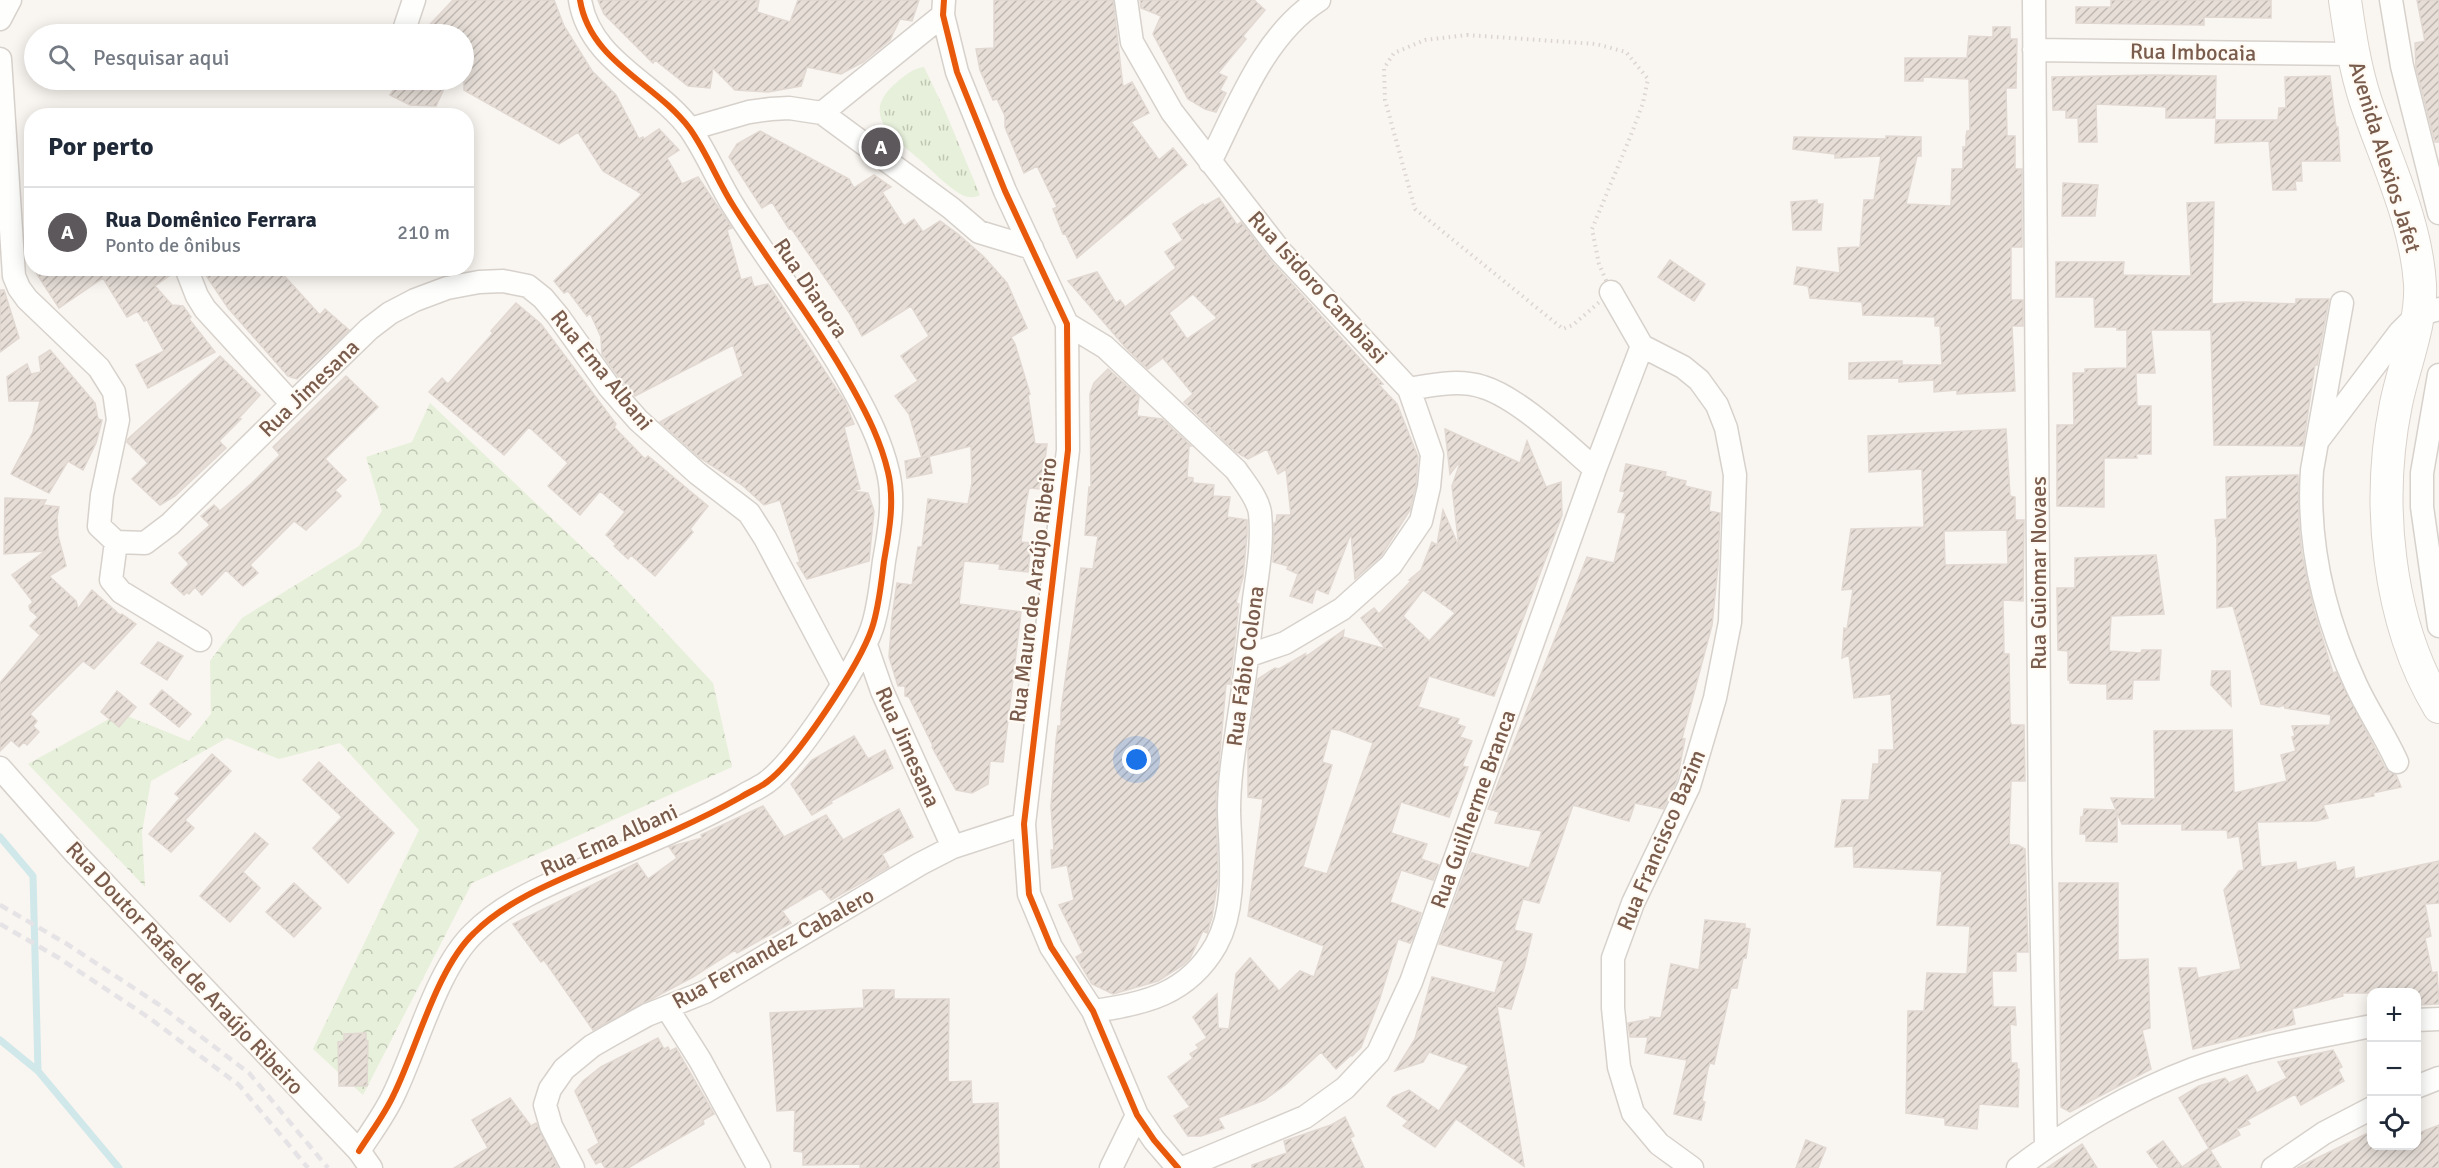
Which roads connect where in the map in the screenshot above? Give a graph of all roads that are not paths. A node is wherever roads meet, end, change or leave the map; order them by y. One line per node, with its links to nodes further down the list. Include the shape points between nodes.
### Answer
1 (10, 0): 10 (street)
2 (414, 0): 11 (street)
3 (580, 0): 16 (street, Rua Dianora, via 597,42)
4 (1126, 0): 17 (street, Rua Isidoro Cambiasi, via 1132,42 1172,112)
5 (1320, 0): 17 (street, via 1281,33)
6 (2034, 0): 12 (street, Rua Guiomar Novaes)
7 (2345, 0): 13 (main road, Avenida Alexios Jafet)
8 (2391, 0): 18 (street, Avenida Alexios Jafet, via 2402,66)
9 (943, 8): 15 (street); 19 (street, Rua Mauro de Araújo Ribeiro, via 957,72)
10 (0, 19)
11 (406, 24)
12 (2034, 50): 13 (street, Rua Imbocaia); 52 (street, Rua Guiomar Novaes)
13 (2352, 54): 24 (main road, Avenida Alexios Jafet, via 2415,244)
14 (0, 59): 32 (street, via 14,276 27,299 99,368 114,392 118,420 99,526)
15 (822, 113): 16 (street, via 771,109); 19 (street, via 980,232)
16 (690, 129): 35 (street, Rua Dianora, via 733,207 838,361 873,425 889,475 891,520 879,601)
17 (1210, 162): 28 (street, Rua Isidoro Cambiasi, via 1281,252)
18 (2439, 213)
19 (1032, 248): 25 (street, Rua Mauro de Araújo Ribeiro)
20 (189, 276): 29 (street, via 205,309)
21 (528, 286): 29 (street, Rua Jimesana, via 479,282 447,288 416,300 369,329); 37 (street, Rua Ema Albani, via 558,316 638,420 749,513)
22 (1611, 292): 26 (street)
23 (2342, 303): 30 (street)
24 (2428, 312): 30 (street, via 2400,332); 38 (main road, Avenida Alexios Jafet, via 2396,406 2388,508 2398,608 2410,649)
25 (1067, 324): 36 (street, Rua Fábio Colona, via 1105,347 1236,470 1248,486 1260,510 1260,549); 41 (street, Rua Mauro de Araújo Ribeiro, via 1068,450)
26 (1642, 346): 31 (street, Rua Guilherme Branca); 59 (street, Rua Francisco Bazim, via 1683,367 1699,380 1717,405 1726,428 1735,476 1730,622 1715,698 1689,786 1633,903 1613,958 1619,1067 1633,1113 1659,1144)
27 (2439, 375): 33 (street, via 2422,473 2422,507)
28 (1409, 389): 31 (street, via 1452,382 1483,387 1526,412); 36 (street, via 1432,455 1421,521 1391,565 1342,609 1285,643)
29 (292, 404): 32 (street, Rua Jimesana, via 170,524 145,543)
30 (2315, 444): 39 (street, via 2310,492 2315,547 2330,619 2356,687)
31 (1595, 469): 58 (street, Rua Guilherme Branca, via 1411,982 1378,1053 1345,1088 1305,1117)
32 (116, 542): 34 (street, via 111,580 122,592)
33 (2439, 626)
34 (200, 640)
35 (866, 645): 37 (street, Rua Ema Albani); 42 (street, Rua Jimesana, via 882,692)
36 (1247, 656): 44 (street, Rua Fábio Colona, via 1232,764 1231,886 1226,918 1216,944 1196,972 1169,991 1133,1005)
37 (842, 683): 53 (street, Rua Ema Albani, via 793,756 768,781 708,816 535,893 497,913 472,934 455,957 431,1006)
38 (2439, 706)
39 (2397, 762)
40 (0, 768): 53 (street, Rua Doutor Rafael de Araújo Ribeiro)
41 (1024, 824): 42 (street, Rua Fernandez Cabalero); 44 (street, Rua Mauro de Araújo Ribeiro, via 1029,894 1051,947)
42 (953, 847): 43 (street, Rua Fernandez Cabalero, via 705,992)
43 (667, 1008): 54 (street, Rua Fernandez Cabalero, via 646,1015 592,1046 564,1070 550,1089 546,1105 551,1126); 55 (street)
44 (1093, 1011): 51 (street, Rua Mauro de Araújo Ribeiro)
45 (2439, 1019): 46 (street)
46 (2421, 1020)
47 (2367, 1027): 52 (street, via 2287,1043 2192,1070 2136,1095)
48 (2439, 1078): 49 (street)
49 (2421, 1085)
50 (2367, 1111): 61 (street, via 2324,1133)
51 (1137, 1115): 56 (street); 57 (street, Rua Mauro de Araújo Ribeiro)
52 (2046, 1146): 60 (street)
53 (365, 1160)
54 (573, 1168)
55 (759, 1168)
56 (1111, 1168)
57 (1178, 1168)
58 (1183, 1168)
59 (1692, 1168)
60 (2018, 1168)
61 (2272, 1168)

